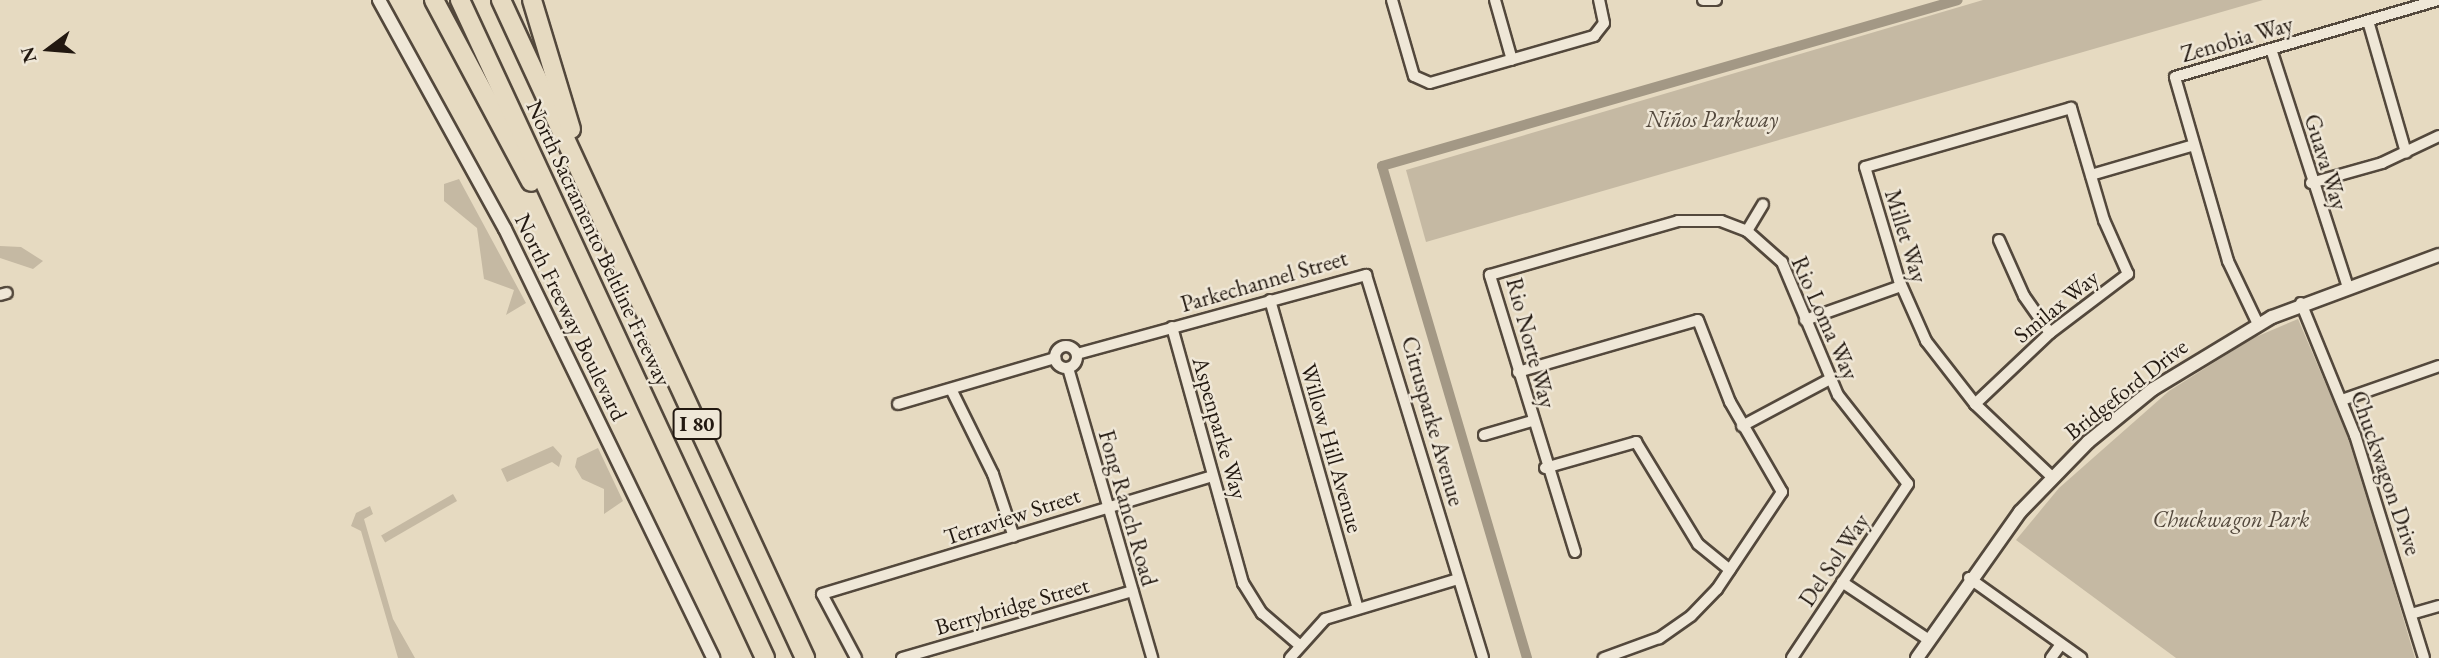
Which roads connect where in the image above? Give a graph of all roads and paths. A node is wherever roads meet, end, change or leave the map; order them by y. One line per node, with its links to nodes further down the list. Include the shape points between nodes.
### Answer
1 (379, 0): 67 (street, North Freeway Boulevard, via 505,229)
2 (434, 0): 31 (highway)
3 (460, 0): 31 (highway, North Sacramento Beltline Freeway / I 80)
4 (501, 0): 21 (highway, North Sacramento Beltline Freeway / I 80)
5 (532, 0): 21 (highway)
6 (1392, 0): 14 (street, via 1414,76 1423,83)
7 (1495, 0): 14 (street)
8 (1599, 0): 14 (street, via 1602,29)
9 (1716, 0): 11 (street)
10 (2439, 0): 12 (street, Zenobia Way)
11 (1704, 2)
12 (2368, 21): 13 (street, Zenobia Way); 18 (street)
13 (2271, 49): 17 (street, Zenobia Way, via 2175,78); 20 (street, Guava Way)
14 (1512, 60)
15 (2071, 108): 19 (street, Smilax Way); 28 (street, Millet Way, via 1865,167)
16 (2439, 136): 18 (street)
17 (2194, 145): 19 (street); 33 (street, Zenobia Way, via 2228,261)
18 (2406, 153): 20 (street)
19 (2091, 175): 35 (street, Smilax Way, via 2128,274)
20 (2311, 183): 27 (street, Guava Way)
21 (589, 190): 69 (highway, North Sacramento Beltline Freeway / I 80)
22 (1763, 204): 23 (street)
23 (1747, 231): 32 (street, Rio Loma Way, via 1782,262); 40 (street, Rio Norte Way, via 1721,221 1678,220 1490,275)
24 (1999, 240): 35 (street, via 2024,296)
25 (2439, 255): 27 (street, Bridgeford Drive)
26 (1366, 275): 29 (street, Parkechannel Street); 58 (street, Citrusparke Avenue)
27 (2347, 284): 30 (street, Bridgeford Drive)
28 (1901, 286): 32 (street); 45 (street, Millet Way, via 1938,360)
29 (1270, 300): 34 (street, Parkechannel Street); 61 (street, Willow Hill Avenue)
30 (2301, 303): 33 (street, Bridgeford Drive); 43 (street, Chuckwagon Drive)
31 (599, 309): 68 (highway, North Sacramento Beltline Freeway / I 80)
32 (1805, 320): 41 (street, Rio Loma Way)
33 (2258, 324): 51 (street, Bridgeford Drive, via 2153,389)
34 (1172, 327): 36 (street); 50 (street, Aspenparke Way)
35 (2050, 333): 45 (street, Smilax Way)
36 (1077, 354): 37 (street, via 1062,347); 39 (street)
37 (1055, 358): 39 (street); 42 (street)
38 (2439, 366): 43 (street)
39 (1068, 368): 53 (street, Fong Ranch Road)
40 (1518, 372): 46 (street, Rio Norte Way); 47 (street, via 1698,320)
41 (1830, 379): 47 (street); 52 (street, Rio Loma Way, via 1875,449)
42 (951, 389): 44 (street); 54 (street, via 993,474)
43 (2342, 400): 63 (street, Chuckwagon Drive)
44 (898, 404)
45 (1975, 404): 51 (street, Millet Way)
46 (1532, 421): 48 (street); 49 (street, Rio Norte Way)
47 (1742, 426): 56 (street, via 1782,492)
48 (1484, 435)
49 (1545, 468): 55 (street, Rio Norte Way); 56 (street, via 1636,442 1693,537)
50 (1213, 476): 53 (street, Terraview Street); 65 (street, Aspenparke Way, via 1243,583 1275,625)
51 (2052, 477): 57 (street, Bridgeford Drive)
52 (1908, 484): 59 (street, Del Sol Way)
53 (1107, 506): 54 (street, Terraview Street); 60 (street, Fong Ranch Road)
54 (1014, 537): 70 (street, Terraview Street, via 822,594)
55 (1575, 552)
56 (1730, 570): 75 (street, via 1676,628)
57 (1969, 578): 64 (street, Bridgeford Drive); 66 (street)
58 (1458, 579): 61 (street); 74 (street, Citrusparke Avenue)
59 (1842, 582): 64 (street); 76 (street, Del Sol Way)
60 (1132, 591): 71 (street, Berrybridge Street); 72 (street, Fong Ranch Road)
61 (1357, 606): 65 (street, via 1325,619)
62 (2439, 606): 63 (street)
63 (2411, 614): 80 (street, Chuckwagon Drive)
64 (1928, 640): 77 (street, Bridgeford Drive)
65 (1297, 643): 73 (street)
66 (2061, 644): 78 (street); 79 (street)
67 (713, 658)
68 (765, 658)
69 (806, 658)
70 (856, 658)
71 (902, 658)
72 (1152, 658)
73 (1290, 658)
74 (1483, 658)
75 (1604, 658)
76 (1792, 658)
77 (1917, 658)
78 (2051, 658)
79 (2081, 658)
80 (2424, 658)

